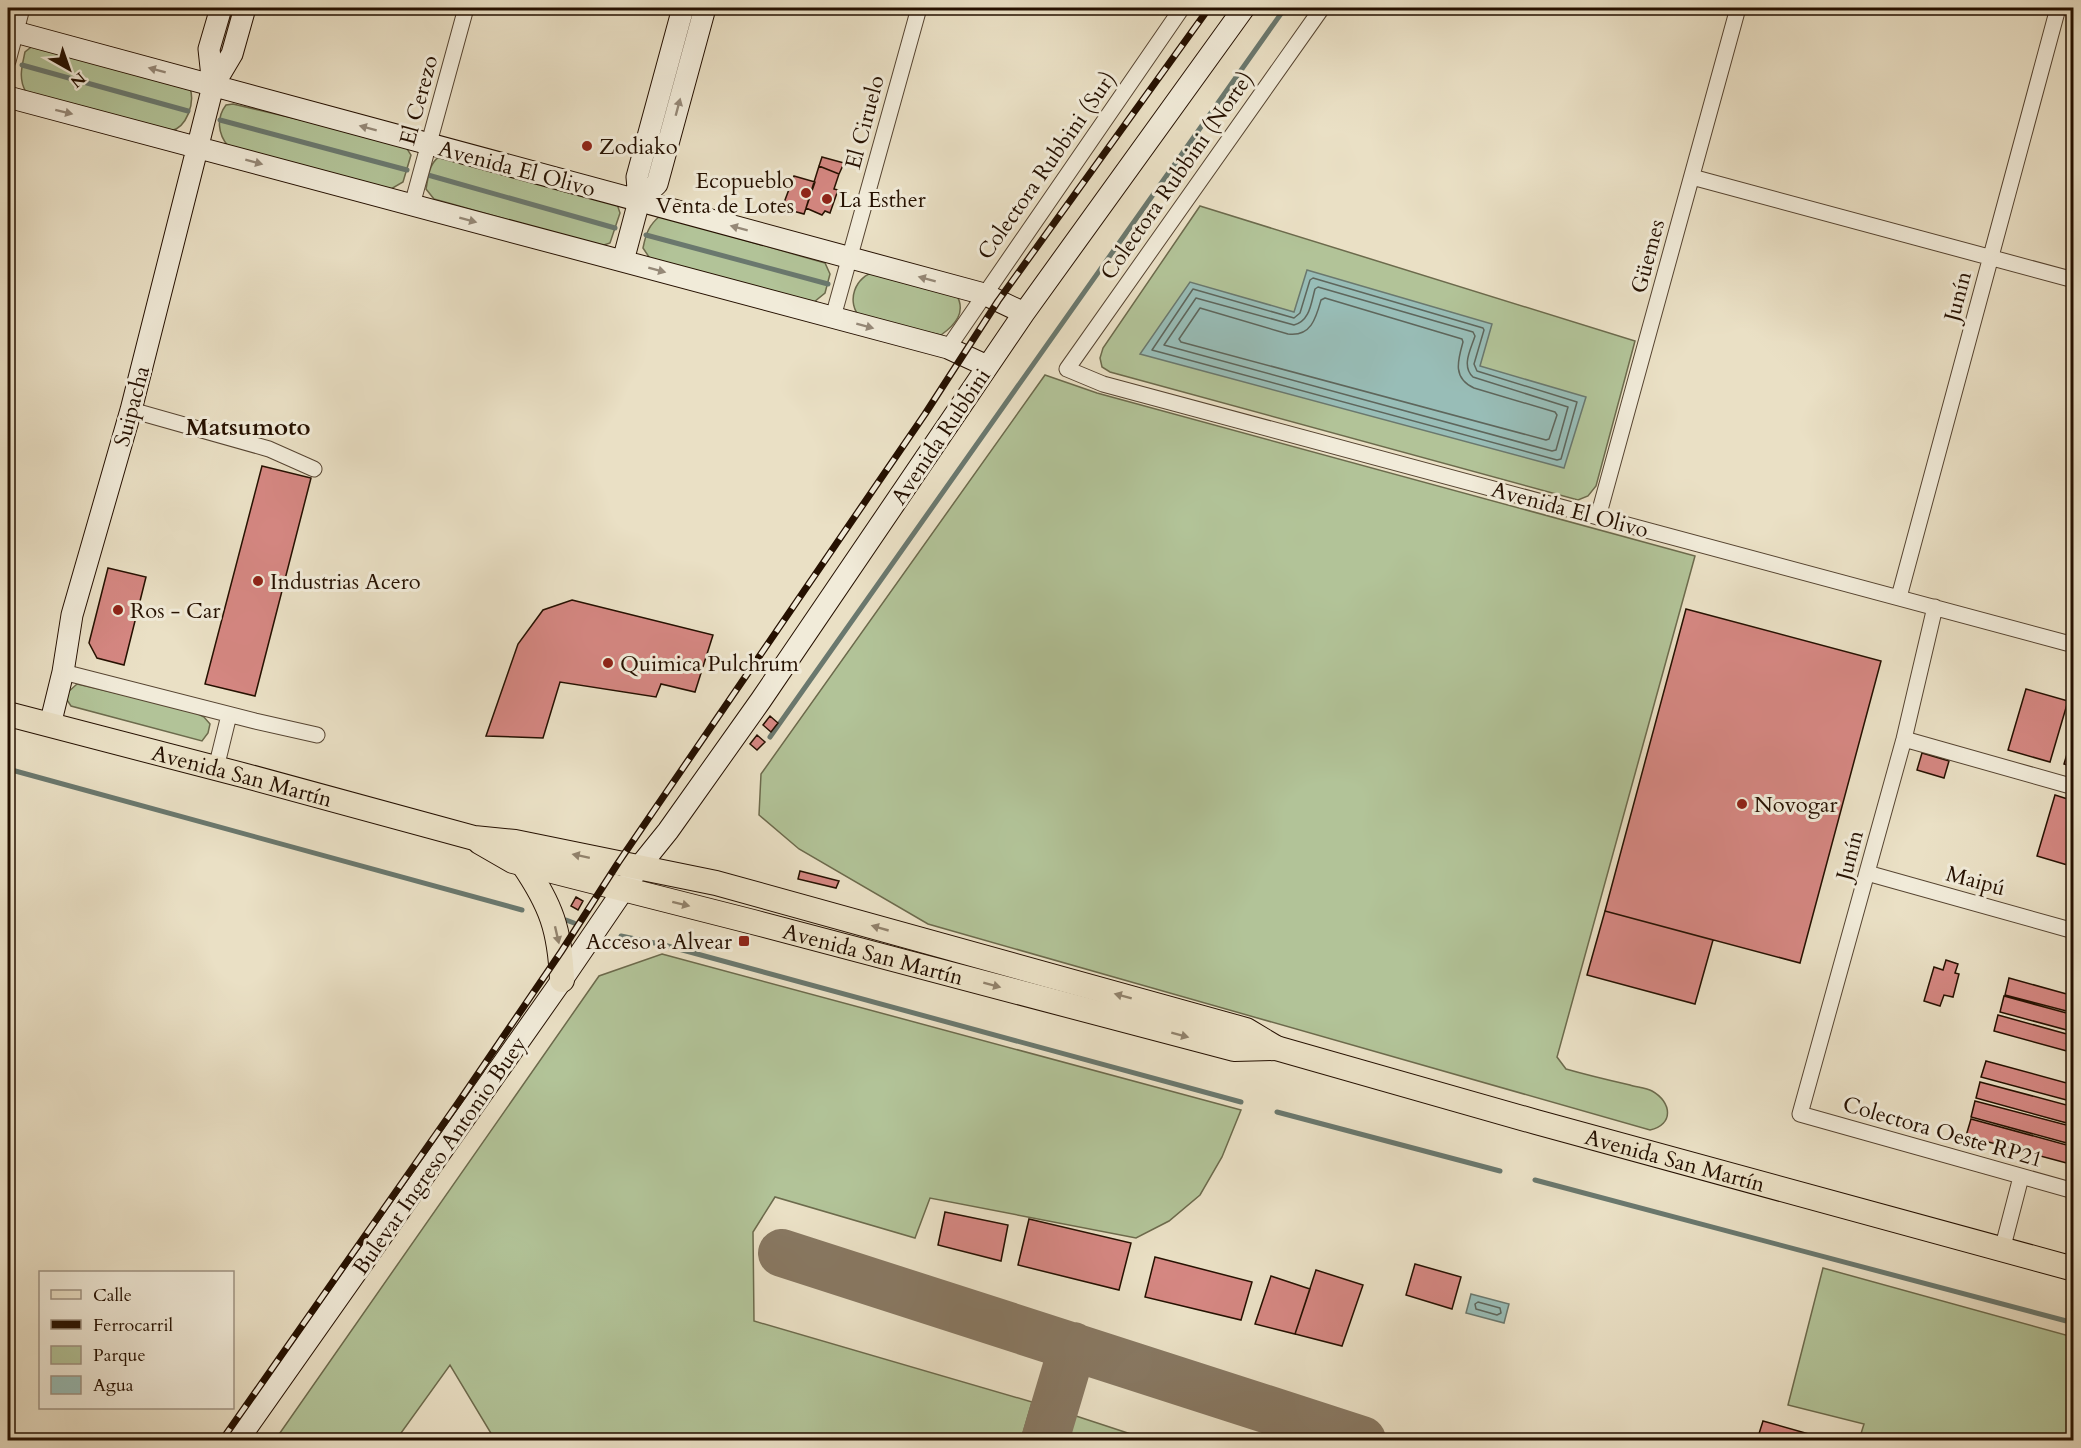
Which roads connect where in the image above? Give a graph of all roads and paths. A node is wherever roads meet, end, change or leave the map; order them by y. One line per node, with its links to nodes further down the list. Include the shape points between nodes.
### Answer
1 (22, 8): 13 (street)
2 (220, 8): 15 (street, via 209,49)
3 (245, 8): 15 (street, via 232,54)
4 (466, 8): 17 (street, El Cerezo)
5 (683, 8): 20 (street, via 637,177)
6 (705, 8): 20 (street, one-way to 6, via 657,184)
7 (919, 8): 22 (street, El Ciruelo)
8 (1182, 8): 26 (street, Colectora Rubbini (Sur))
9 (1244, 8): 27 (street, Avenida Rubbini)
10 (1322, 8): 31 (street, Colectora Rubbini (Norte))
11 (1738, 8): 19 (street, Güemes)
12 (2058, 8): 23 (street, Junín)
13 (11, 31): 14 (street); 15 (street, Avenida El Olivo, one-way to 13)
14 (8, 61)
15 (213, 86): 17 (street, Avenida El Olivo, one-way to 15); 18 (street, Suipacha)
16 (8, 97): 18 (street, one-way to 18)
17 (429, 144): 20 (street, Avenida El Olivo); 21 (street, El Cerezo)
18 (198, 147): 21 (street, one-way to 21); 32 (street, Suipacha)
19 (1692, 177): 23 (street); 34 (street, Güemes)
20 (639, 201): 22 (street, Avenida El Olivo, one-way to 20); 24 (street)
21 (412, 205): 24 (street, one-way to 24)
22 (850, 258): 26 (street, Avenida El Olivo, one-way to 22); 28 (street, El Ciruelo)
23 (1990, 258): 25 (street); 35 (street, Junín)
24 (623, 261): 28 (street, one-way to 28)
25 (2073, 280)
26 (984, 294): 27 (street, Avenida El Olivo); 29 (street, Colectora Rubbini (Sur))
27 (1024, 313): 30 (street, Avenida Rubbini)
28 (834, 317): 29 (street, one-way to 29)
29 (948, 348): 30 (street)
30 (987, 366): 48 (street, Avenida Rubbini, via 766,693)
31 (1067, 369): 34 (street, Avenida El Olivo, via 1103,384)
32 (131, 410): 33 (street, via 269,449); 38 (street, Suipacha, via 72,615)
33 (314, 469)
34 (1598, 517): 35 (street, Avenida El Olivo)
35 (1899, 597): 36 (street, Avenida El Olivo)
36 (1935, 607): 37 (street, Avenida El Olivo); 43 (street, Junín)
37 (2073, 645)
38 (63, 672): 40 (street); 41 (street, Suipacha)
39 (8, 714): 41 (main road, Avenida San Martín)
40 (229, 715): 42 (street); 44 (street)
41 (50, 725): 44 (main road, Avenida San Martín)
42 (317, 735)
43 (1904, 739): 45 (street); 49 (street, Junín)
44 (216, 768): 46 (main road, Avenida San Martín)
45 (2073, 788)
46 (474, 838): 47 (main road, Avenida San Martín); 48 (main road, Avenida San Martín, one-way to 46, via 515,842)
47 (523, 864): 50 (main road, Avenida San Martín); 52 (main road, one-way to 52, via 552,913 561,952)
48 (639, 867): 50 (street, Bulevar Ingreso Antonio Buey); 53 (main road, Avenida San Martín, one-way to 48, via 1246,1030 716,883)
49 (1867, 873): 51 (street, Maipú); 54 (street, Junín)
50 (625, 890): 52 (street, Bulevar Ingreso Antonio Buey); 53 (main road, Avenida San Martín, one-way to 53, via 1234,1049)
51 (2073, 931)
52 (562, 980): 59 (street, Bulevar Ingreso Antonio Buey)
53 (1276, 1048): 57 (main road, Avenida San Martín)
54 (1800, 1114): 55 (street, Colectora Oeste RP21)
55 (2020, 1177): 56 (street, Colectora Oeste RP21); 57 (street)
56 (2073, 1191)
57 (2002, 1250): 58 (main road, Avenida San Martín)
58 (2073, 1269)
59 (238, 1440)

